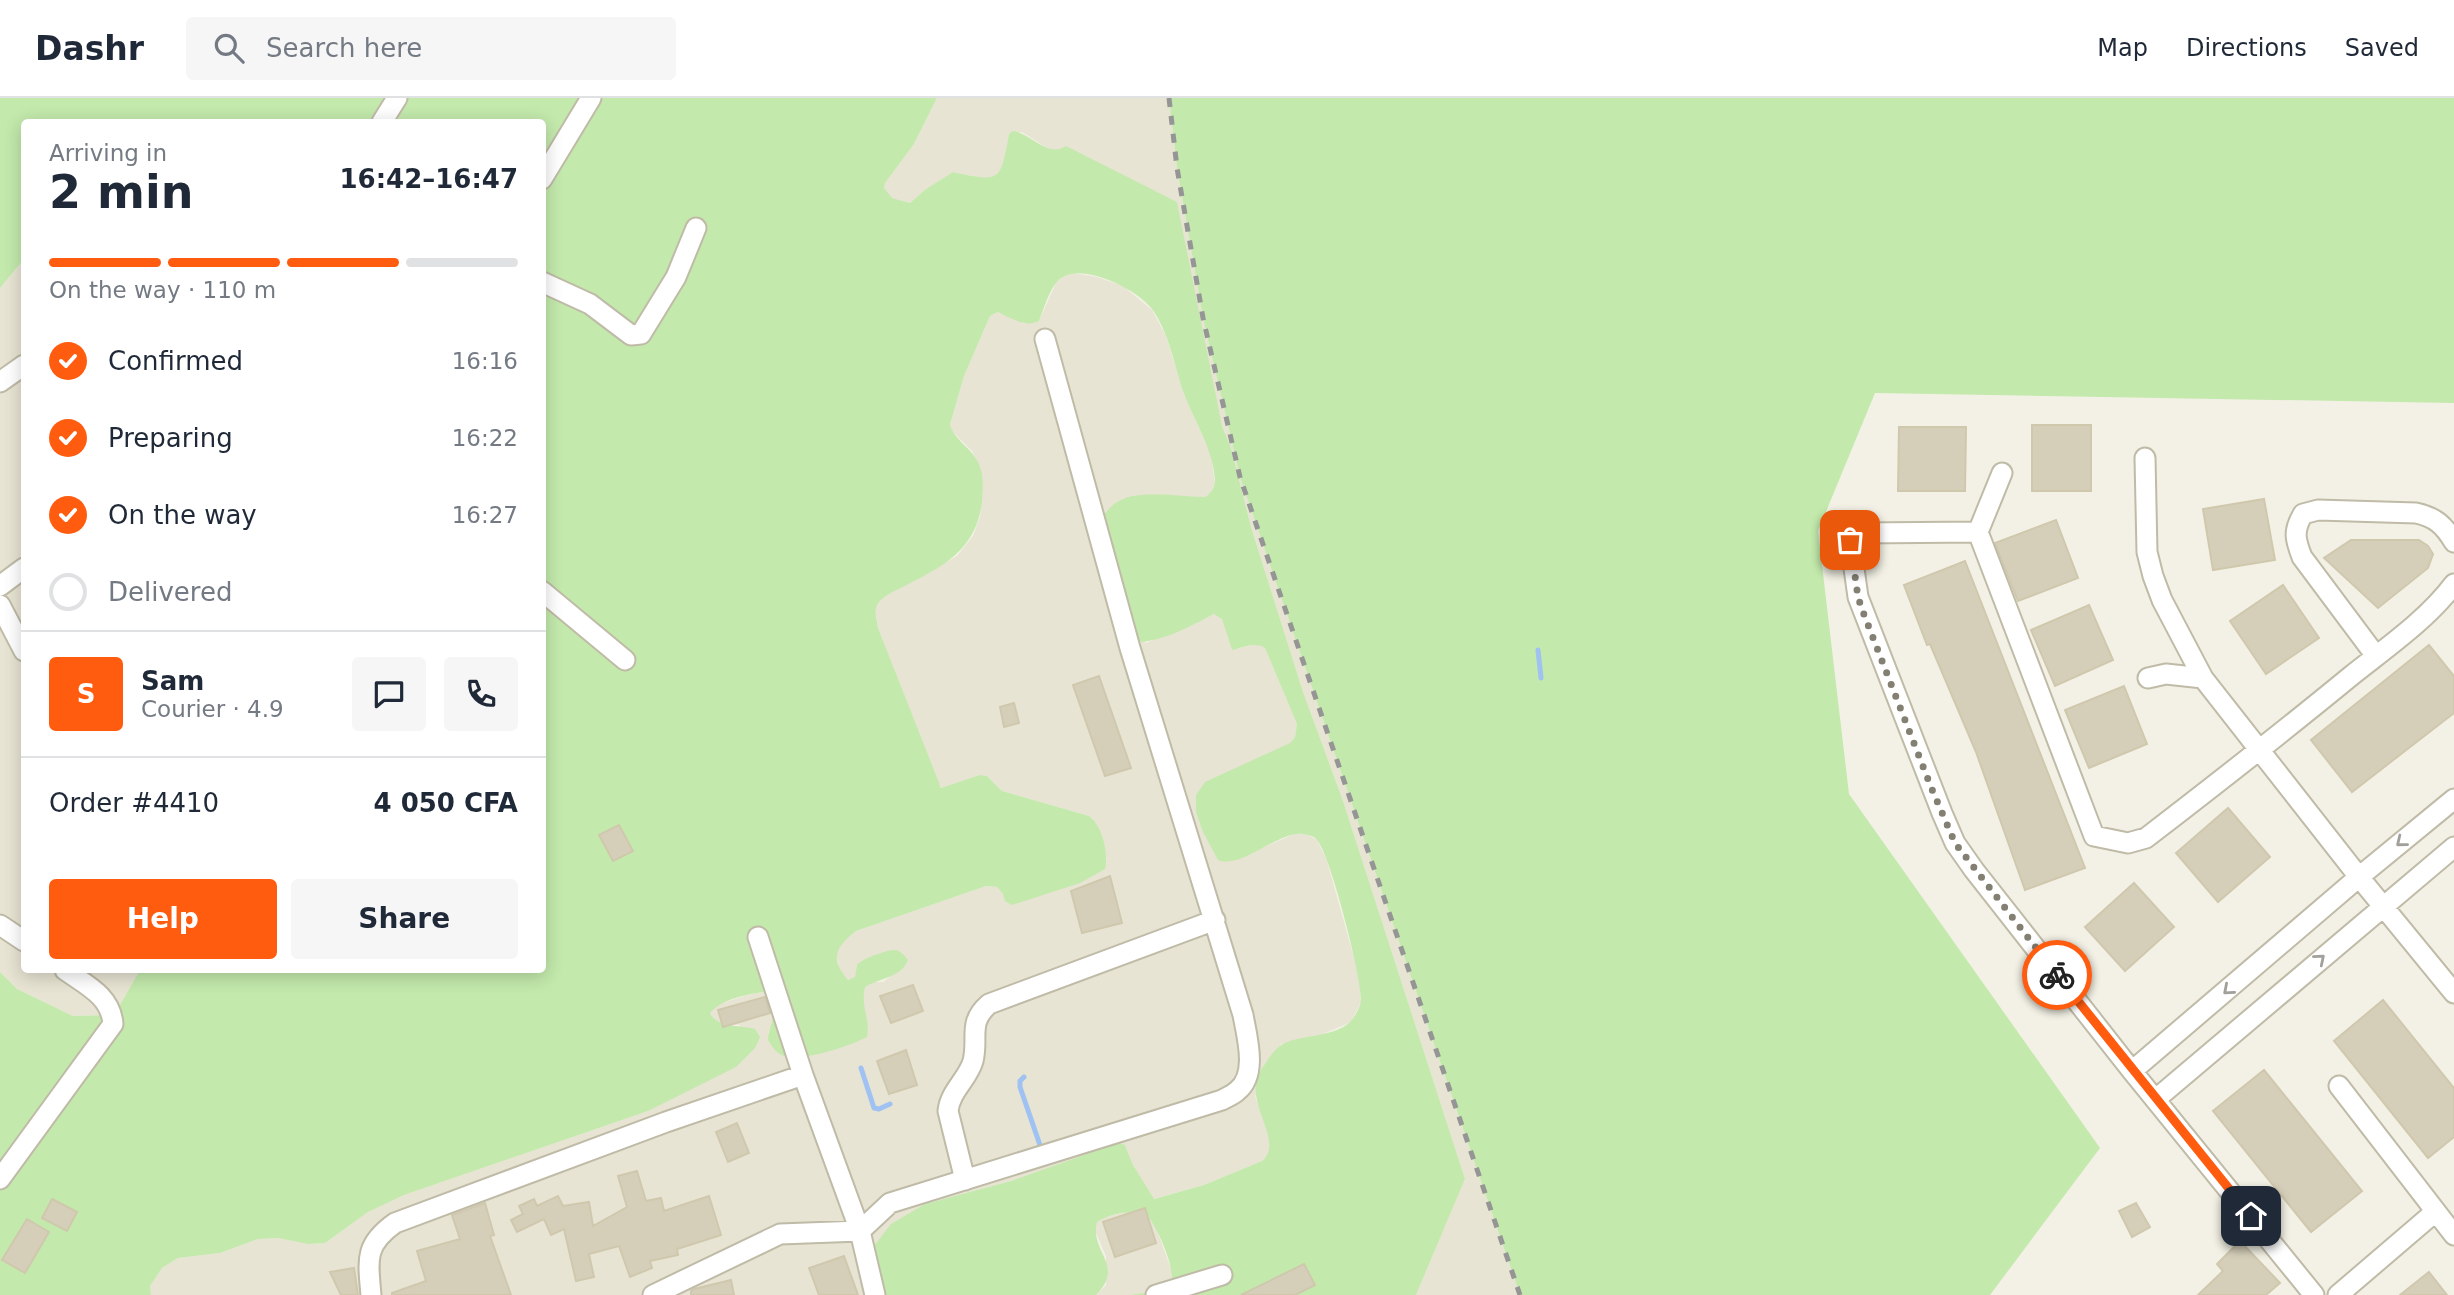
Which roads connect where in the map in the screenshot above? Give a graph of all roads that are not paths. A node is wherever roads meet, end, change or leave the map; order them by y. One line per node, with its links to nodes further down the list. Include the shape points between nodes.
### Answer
1 (397, 98): 3 (street)
2 (591, 98): 4 (street)
3 (384, 119)
4 (546, 172)
5 (696, 228): 6 (street, via 676,277 641,334 632,335 590,304)
6 (546, 284)
7 (1045, 339): 29 (street, via 1130,648)
8 (21, 367): 9 (street)
9 (0, 382)
10 (2145, 458): 23 (street, via 2147,552 2153,576)
11 (2002, 473): 12 (street)
12 (1978, 533): 24 (street, via 2094,836 2127,843 2146,838); 35 (street, via 1854,535 1849,547 1858,597 1955,843)
13 (2454, 542): 20 (street, via 2445,526 2416,513 2318,510 2303,514 2295,526 2302,557)
14 (21, 570): 16 (street)
15 (2454, 584): 20 (street, via 2442,600)
16 (0, 586)
17 (546, 594): 21 (street)
18 (0, 605): 19 (street)
19 (21, 645)
20 (2376, 656): 24 (street)
21 (625, 660)
22 (2148, 678): 23 (street, via 2166,674)
23 (2203, 678): 24 (street)
24 (2261, 750): 27 (street)
25 (2454, 799): 27 (street, one-way to 27)
26 (2454, 847): 28 (street)
27 (2359, 877): 28 (street); 35 (street, one-way to 35)
28 (2384, 905): 34 (street); 38 (street, one-way to 28)
29 (1215, 920): 40 (street, via 989,1004 979,1013 972,1065 949,1101 948,1111); 40 (street, via 1250,1051 1247,1076 1239,1090 1222,1100)
30 (0, 925): 32 (street)
31 (758, 937): 36 (street)
32 (21, 939)
33 (69, 973): 39 (street, via 106,999 113,1024)
34 (2454, 993)
35 (2133, 1071): 38 (street)
36 (803, 1075): 42 (street); 45 (street, via 395,1223 372,1246 368,1259)
37 (2339, 1086): 41 (street)
38 (2156, 1099): 49 (street)
39 (0, 1179)
40 (965, 1180): 42 (street, via 890,1203)
41 (2435, 1212): 43 (street); 50 (street)
42 (860, 1231): 46 (street, via 780,1234); 47 (street)
43 (2454, 1235)
44 (1222, 1275): 48 (street)
45 (371, 1295)
46 (653, 1295)
47 (874, 1295)
48 (1158, 1295)
49 (2314, 1295)
50 (2338, 1295)

